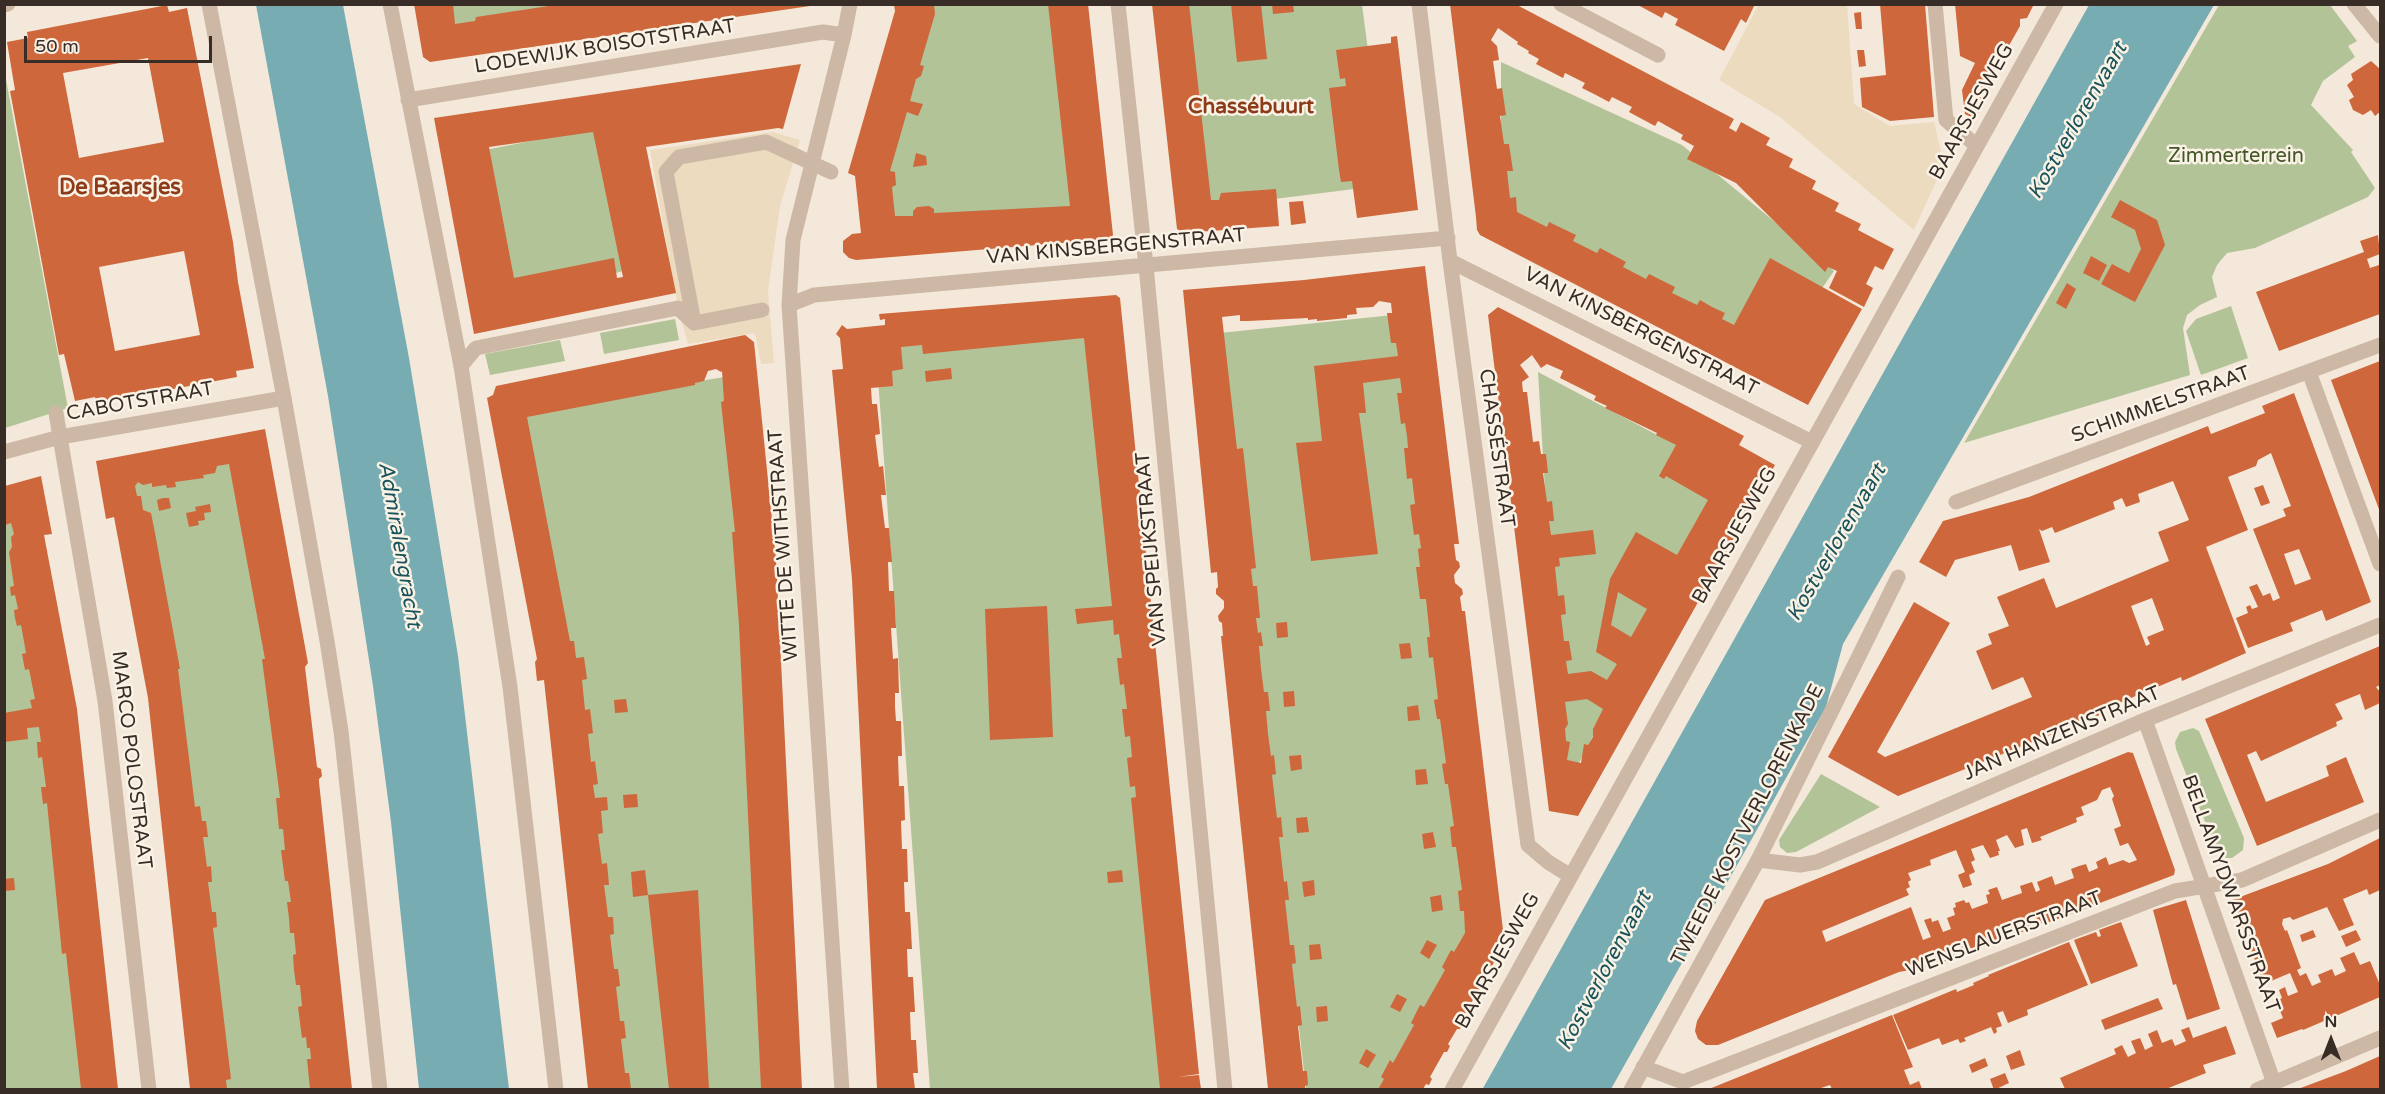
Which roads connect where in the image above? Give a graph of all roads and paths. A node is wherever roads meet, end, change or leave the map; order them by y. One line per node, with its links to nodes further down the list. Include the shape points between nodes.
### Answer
1 (209, 4): 26 (street)
2 (390, 4): 13 (street)
3 (849, 4): 10 (street, WITTE DE WITHSTRAAT)
4 (1118, 4): 19 (street, VAN SPEIJKSTRAAT)
5 (1419, 4): 17 (street, CHASSÉSTRAAT)
6 (1561, 4): 12 (street)
7 (1935, 4): 14 (street, via 1946,120)
8 (2056, 4): 14 (street, BAARSJESWEG)
9 (2354, 4): 11 (street)
10 (844, 35): 13 (street, LODEWIJK BOISOTSTRAAT, via 823,32); 15 (street, WITTE DE WITHSTRAAT)
11 (2380, 36)
12 (1658, 54)
13 (408, 100): 24 (street)
14 (1977, 146): 29 (street, BAARSJESWEG)
15 (812, 163): 16 (street); 20 (street, WITTE DE WITHSTRAAT, via 793,240); 22 (street, via 766,142 679,157 666,172)
16 (831, 172)
17 (1448, 238): 18 (street, CHASSÉSTRAAT); 19 (street, VAN KINSBERGENSTRAAT)
18 (1450, 261): 29 (street, VAN KINSBERGENSTRAAT); 38 (street, CHASSÉSTRAAT, via 1528,844)
19 (1146, 266): 20 (street, VAN KINSBERGENSTRAAT, via 814,295); 47 (street, VAN SPEIJKSTRAAT)
20 (789, 305): 46 (street, WITTE DE WITHSTRAAT)
21 (762, 310): 22 (street)
22 (694, 322): 24 (street, via 678,308 476,348)
23 (2380, 345): 25 (street, SCHIMMELSTRAAT)
24 (461, 366): 45 (street, via 515,720)
25 (2308, 372): 31 (street, SCHIMMELSTRAAT); 32 (street)
26 (284, 398): 28 (street, CABOTSTRAAT); 44 (street, via 341,731)
27 (56, 413): 28 (street, MARCO POLOSTRAAT)
28 (60, 437): 30 (street, CABOTSTRAAT); 43 (street, MARCO POLOSTRAAT, via 105,701)
29 (1812, 442): 38 (street, BAARSJESWEG)
30 (4, 452)
31 (1956, 502)
32 (2380, 564)
33 (1898, 577): 37 (street, TWEEDE KOSTVERLORENKADE)
34 (2380, 625): 35 (street, JAN HANZENSTRAAT)
35 (2145, 720): 37 (street, JAN HANZENSTRAAT, via 1817,862 1800,865); 39 (street, BELLAMYDWARSSTRAAT)
36 (2380, 820): 39 (street, WENSLAUERSTRAAT, via 2242,880)
37 (1758, 860): 41 (street, TWEEDE KOSTVERLORENKADE)
38 (1569, 875): 48 (street, BAARSJESWEG)
39 (2206, 886): 41 (street, WENSLAUERSTRAAT, via 2175,891 1683,1082); 42 (street, BELLAMYDWARSSTRAAT)
40 (2380, 1038): 42 (street)
41 (1643, 1067): 49 (street, TWEEDE KOSTVERLORENKADE)
42 (2274, 1083): 50 (street)
43 (149, 1089)
44 (380, 1089)
45 (556, 1089)
46 (842, 1089)
47 (1225, 1089)
48 (1452, 1089)
49 (1631, 1089)
50 (2257, 1089)

